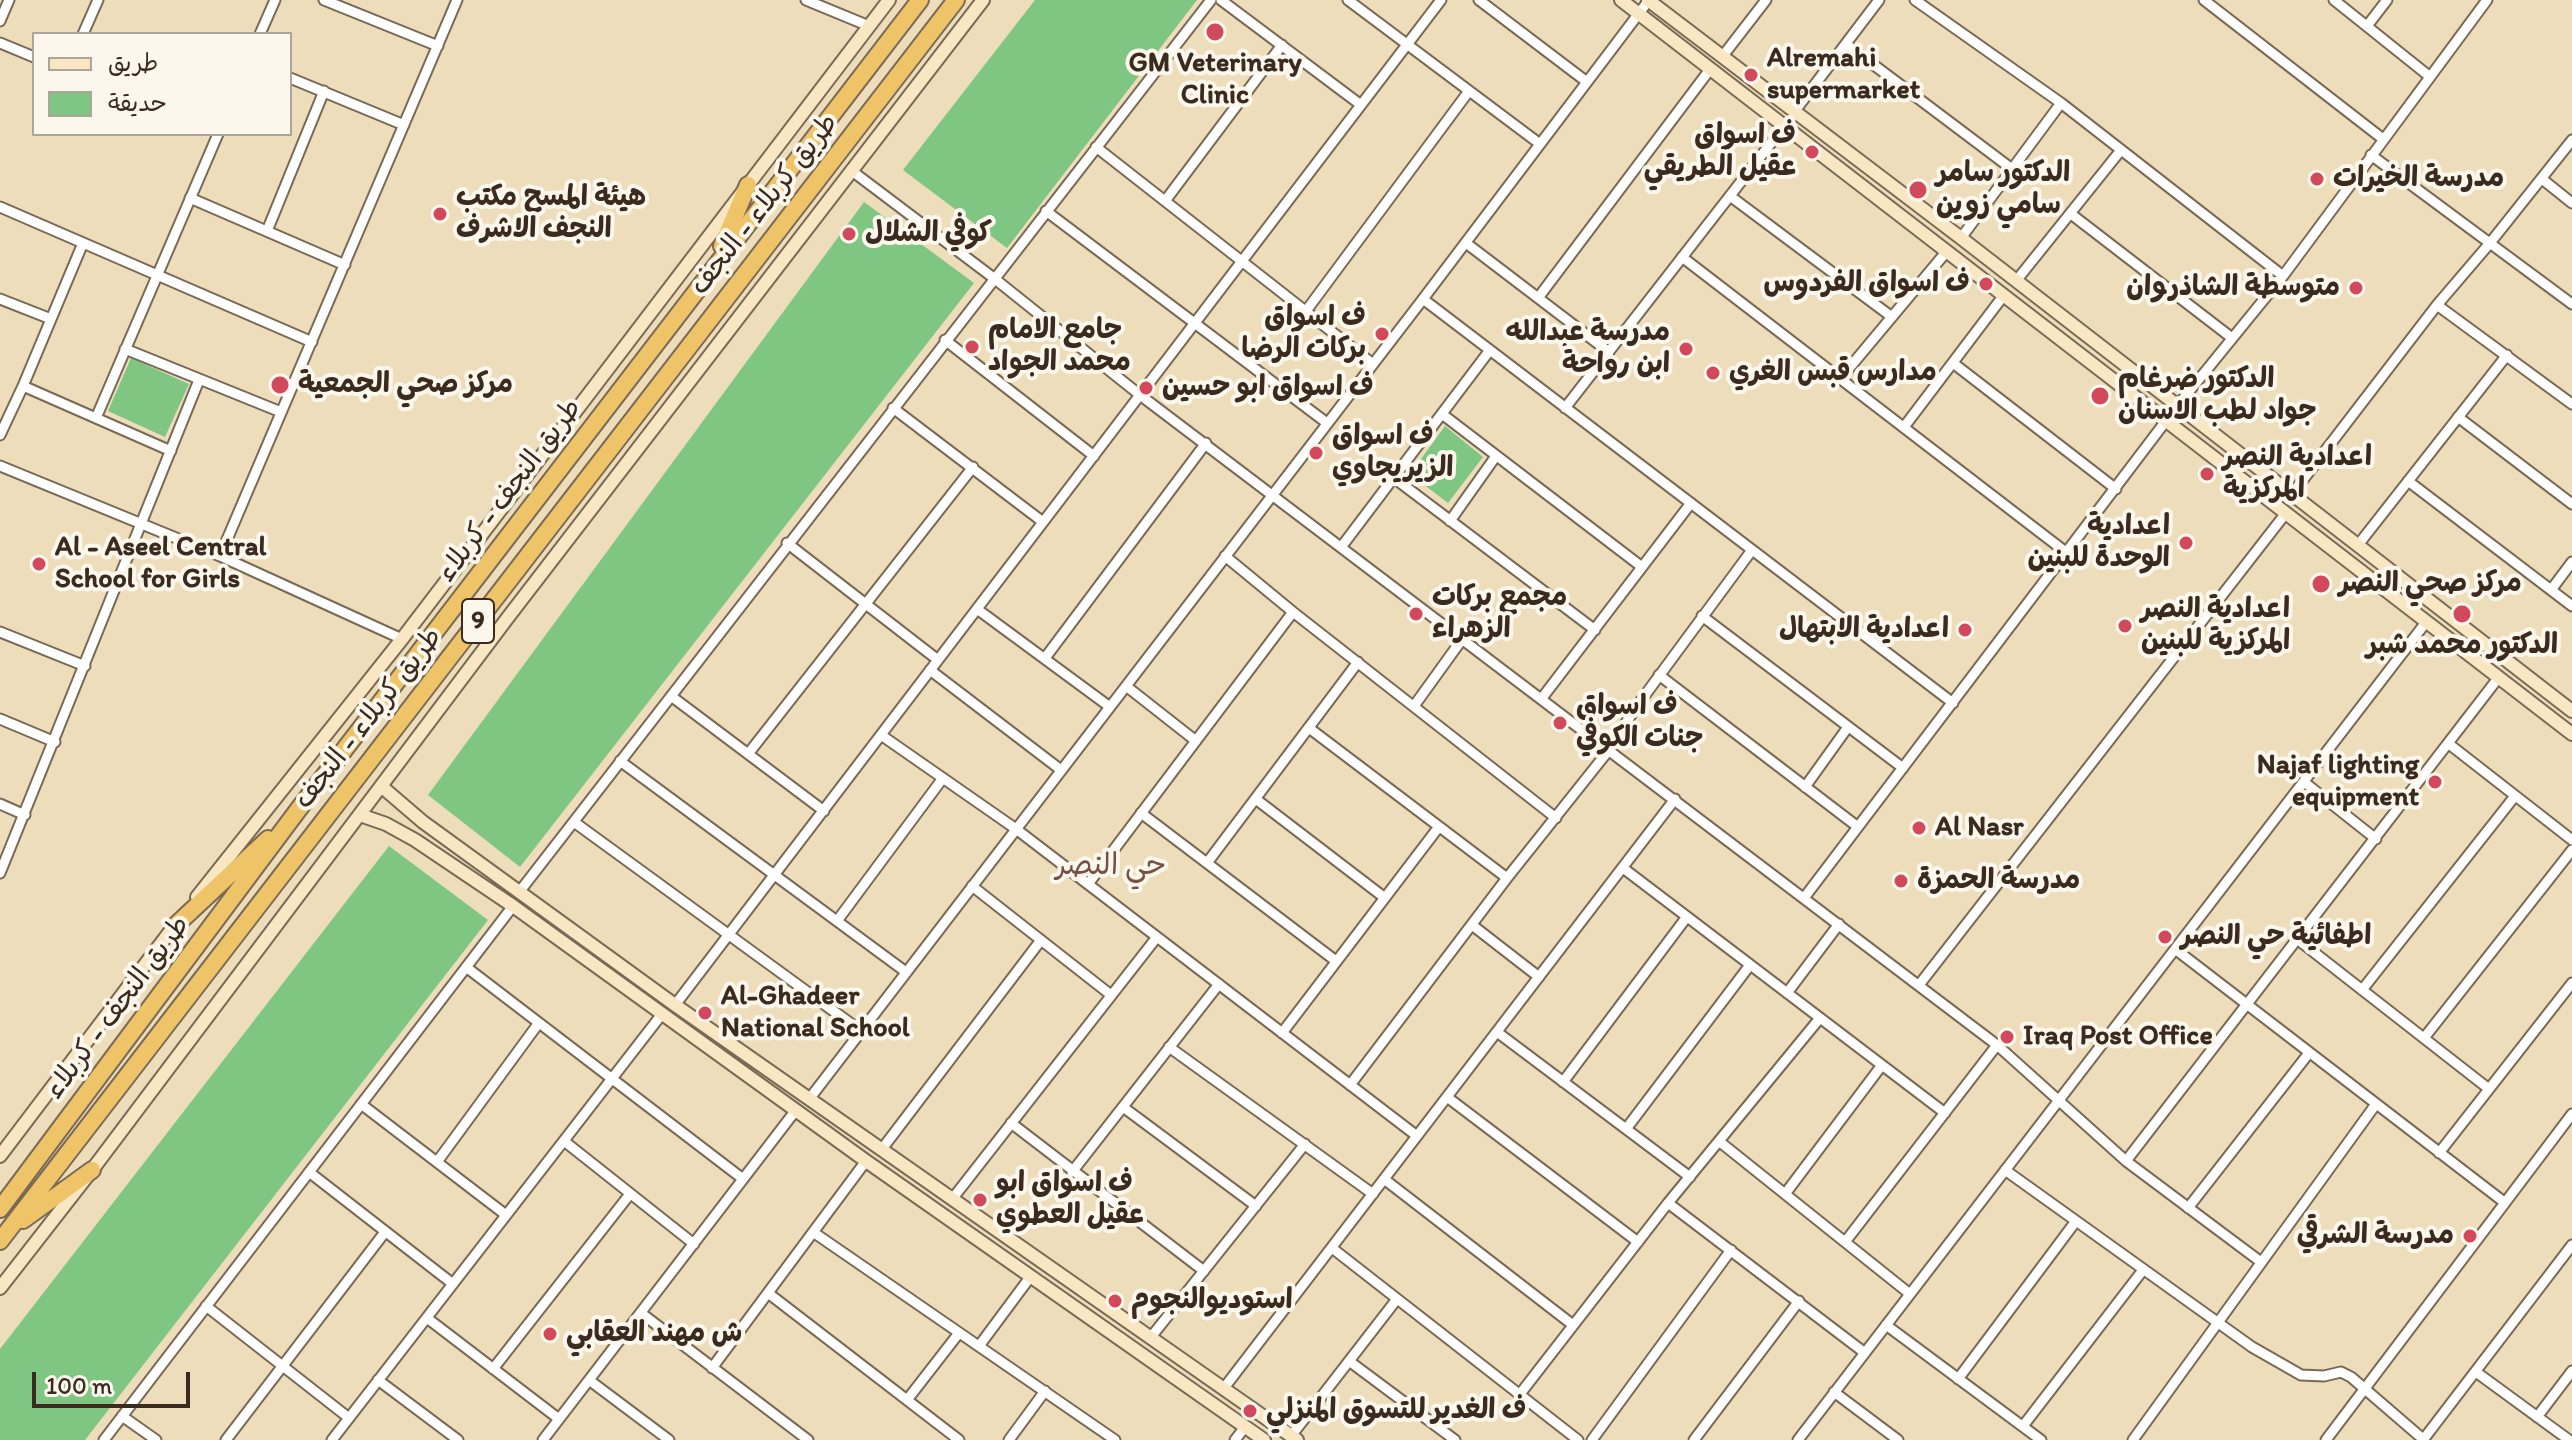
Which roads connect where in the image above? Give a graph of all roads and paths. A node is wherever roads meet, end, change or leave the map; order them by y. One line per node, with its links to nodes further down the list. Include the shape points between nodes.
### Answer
1 (9, 0): 27 (street)
2 (98, 0): 31 (street)
3 (275, 0): 32 (street)
4 (324, 0): 37 (street)
5 (457, 0): 37 (street)
6 (806, 0): 29 (street)
7 (889, 0): 29 (street)
8 (920, 0): 78 (highway, طريق النجف - کربلاء / 9)
9 (956, 0): 306 (highway, طريق کربلاء - النجف / 9)
10 (983, 0): 59 (street)
11 (1211, 0): 55 (street)
12 (1221, 0): 35 (street)
13 (1348, 0): 36 (street)
14 (1441, 0): 36 (street)
15 (1479, 0): 43 (street)
16 (1648, 0): 25 (street); 26 (street)
17 (1766, 0): 39 (street)
18 (1879, 0): 34 (street)
19 (1915, 0): 46 (street)
20 (2204, 0): 52 (street)
21 (2334, 0): 30 (street)
22 (2387, 0): 30 (street)
23 (2487, 0): 41 (street)
24 (1626, 1): 26 (street)
25 (1663, 12): 28 (street); 39 (street)
26 (1639, 13): 28 (street); 43 (street)
27 (0, 21)
28 (1653, 24): 40 (street)
29 (869, 26): 61 (street)
30 (2367, 26): 41 (street)
31 (84, 32)
32 (261, 32)
33 (0, 43): 38 (street)
34 (1846, 44): 48 (street); 58 (street)
35 (1282, 45): 47 (street); 64 (street)
36 (1406, 45): 45 (street); 47 (street)
37 (438, 46): 49 (street)
38 (32, 56)
39 (1722, 57): 48 (street)
40 (1711, 68): 50 (street); 84 (street)
41 (2429, 76): 52 (street)
42 (292, 79): 44 (street)
43 (1587, 82): 54 (street)
44 (324, 91): 49 (street); 69 (street)
45 (1469, 91): 54 (street); 89 (street)
46 (2061, 103): 56 (street); 58 (street)
47 (1361, 105): 76 (street)
48 (1794, 112): 70 (street)
49 (404, 125): 77 (street)
50 (1785, 125): 62 (street); 74 (street)
51 (217, 136): 63 (street)
52 (2383, 139): 57 (street)
53 (2572, 140): 60 (street)
54 (1540, 144): 72 (street)
55 (1096, 147): 64 (street); 67 (street)
56 (2121, 150): 68 (street); 80 (street)
57 (2371, 155): 73 (street); 80 (street)
58 (2012, 169): 70 (street)
59 (852, 171): 81 (street); 191 (street)
60 (2542, 179): 65 (street); 73 (street)
61 (748, 185): 78 (highway); 158 (street)
62 (1730, 196): 75 (street); 90 (street)
63 (190, 198): 69 (street); 79 (street)
64 (1165, 201): 76 (street)
65 (2572, 203)
66 (0, 207): 71 (street)
67 (1046, 211): 81 (street); 92 (street)
68 (2071, 214): 82 (street); 93 (street)
69 (267, 231): 77 (street)
70 (1961, 238): 82 (street)
71 (83, 243): 79 (street); 91 (street)
72 (1466, 243): 84 (street); 86 (street)
73 (2490, 243): 87 (street); 88 (street)
74 (1947, 251): 83 (street); 90 (street)
75 (1682, 257): 98 (street); 102 (street)
76 (1241, 262): 89 (street); 92 (street)
77 (345, 265): 95 (street)
78 (713, 268): 197 (highway, طريق النجف - کربلاء / 9)
79 (159, 274): 95 (street); 96 (street)
80 (2283, 276): 93 (street)
81 (995, 279): 94 (street); 106 (street)
82 (2016, 281): 105 (street)
83 (2004, 295): 100 (street); 109 (street)
84 (1538, 298): 98 (street)
85 (0, 299): 91 (street)
86 (1423, 299): 97 (street); 101 (street)
87 (2572, 304)
88 (2437, 305): 99 (street); 132 (street)
89 (1306, 311): 101 (street)
90 (1892, 317): 102 (street)
91 (51, 319): 104 (street)
92 (1194, 324): 106 (street); 118 (street)
93 (2232, 338): 108 (street)
94 (945, 340): 110 (street); 124 (street)
95 (312, 342): 112 (street)
96 (125, 349): 103 (street); 115 (street)
97 (1490, 350): 111 (street); 113 (street)
98 (1609, 352): 111 (street)
99 (2507, 355): 107 (street); 114 (street)
100 (1953, 363): 119 (street); 130 (street)
101 (1373, 364): 118 (street)
102 (1840, 379): 119 (street)
103 (199, 380): 112 (street); 123 (street)
104 (23, 386): 115 (street); 120 (street)
105 (2159, 391): 108 (street); 109 (street, via 2157,401)
106 (1140, 395): 122 (street); 124 (street)
107 (2572, 404)
108 (2178, 405): 116 (street); 117 (street)
109 (2147, 406): 116 (street)
110 (893, 408): 127 (street); 139 (street)
111 (1565, 408): 133 (street)
112 (281, 412): 144 (street)
113 (1442, 414): 125 (street); 128 (street)
114 (2458, 417): 129 (street); 134 (street)
115 (96, 418): 123 (street)
116 (2167, 421): 121 (street); 130 (street)
117 (2200, 422): 121 (street, via 2190,426); 132 (street)
118 (1327, 423): 131 (street)
119 (1904, 427): 143 (street)
120 (0, 435)
121 (2188, 437): 135 (street)
122 (1206, 443): 131 (street); 159 (street)
123 (171, 451): 138 (street)
124 (1094, 456): 137 (street)
125 (1496, 456): 136 (street); 147 (street)
126 (0, 466): 138 (street)
127 (973, 467): 137 (street); 149 (street)
128 (1394, 478): 136 (street); 141 (street)
129 (2408, 481): 140 (street); 148 (street)
130 (2116, 489): 143 (street)
131 (1273, 494): 141 (street); 145 (street)
132 (2292, 494): 140 (street)
133 (1691, 503): 142 (street); 147 (street)
134 (2572, 504)
135 (2286, 513): 154 (street); 239 (street)
136 (1450, 521): 155 (street)
137 (1043, 522): 151 (street)
138 (141, 523): 144 (street); 162 (street)
139 (787, 543): 149 (street); 168 (street)
140 (2358, 545): 167 (street)
141 (1342, 546): 157 (street)
142 (1752, 550): 153 (street); 170 (street)
143 (2067, 553): 170 (street)
144 (220, 556): 158 (street)
145 (1225, 556): 152 (street); 166 (street)
146 (2572, 562): 148 (street)
147 (1642, 567): 155 (street)
148 (2551, 590): 150 (street)
149 (866, 604): 160 (street); 185 (street)
150 (2572, 606)
151 (977, 609): 159 (street); 160 (street)
152 (1293, 612): 161 (street); 181 (street)
153 (1702, 616): 164 (street); 177 (street)
154 (2427, 621): 165 (street); 190 (street)
155 (1595, 630): 169 (street)
156 (0, 632): 162 (street)
157 (1463, 638): 169 (street); 171 (street)
158 (402, 639): 227 (street)
159 (1045, 658): 172 (street)
160 (938, 660): 163 (street)
161 (1358, 662): 171 (street); 178 (street)
162 (85, 666): 182 (street)
163 (930, 670): 180 (street); 188 (street)
164 (1659, 675): 184 (street); 192 (street)
165 (2499, 677): 173 (street); 183 (street)
166 (1126, 686): 172 (street); 181 (street)
167 (2549, 693): 173 (street, via 2549,704); 174 (street)
168 (671, 696): 185 (street); 186 (street)
169 (1542, 698): 184 (street)
170 (1953, 703): 187 (street)
171 (1414, 706): 202 (street)
172 (1110, 707): 188 (street)
173 (2540, 709): 176 (street)
174 (2572, 711): 176 (street)
175 (0, 719): 182 (street)
176 (2561, 725): 179 (street)
177 (1848, 727): 187 (street); 192 (street)
178 (1309, 728): 195 (street); 206 (street)
179 (2572, 734)
180 (881, 735): 189 (street); 198 (street)
181 (1196, 741): 199 (street)
182 (55, 742): 200 (street)
183 (2449, 744): 193 (street); 208 (street)
184 (1609, 750): 194 (street); 202 (street)
185 (748, 754): 198 (street)
186 (620, 761): 204 (street); 215 (street)
187 (1903, 768): 205 (street)
188 (1061, 770): 207 (street)
189 (943, 778): 207 (street); 224 (street)
190 (2304, 782): 208 (street); 232 (street)
191 (381, 786): 201 (street); 203 (street)
192 (1805, 787): 205 (street)
193 (2515, 796): 210 (street); 241 (street)
194 (1675, 799): 213 (street); 221 (street)
195 (1257, 800): 212 (street); 220 (street)
196 (0, 804): 200 (street)
197 (298, 810): 227 (highway); 291 (highway, طريق النجف - کربلاء / 9)
198 (824, 811): 215 (street)
199 (1141, 813): 212 (street); 217 (street)
200 (25, 815): 214 (street)
201 (360, 815): 209 (street); 282 (street)
202 (1556, 818): 216 (street)
203 (423, 822): 209 (street, via 411,831); 219 (street)
204 (574, 822): 219 (street); 228 (street)
205 (1858, 827): 221 (street)
206 (1438, 828): 216 (street); 220 (street)
207 (1016, 829): 217 (street); 218 (street)
208 (2376, 839): 230 (street)
209 (415, 840): 222 (street)
210 (2572, 840)
211 (2572, 850): 252 (street)
212 (1207, 863): 233 (street)
213 (1623, 868): 223 (street); 237 (street)
214 (0, 873)
215 (774, 876): 224 (street); 228 (street)
216 (1507, 878): 226 (street)
217 (1088, 884): 229 (street)
218 (972, 886): 231 (street); 236 (street)
219 (520, 891): 245 (street)
220 (1385, 898): 233 (street)
221 (1804, 898): 225 (street)
222 (513, 906): 235 (street); 246 (street)
223 (1686, 918): 234 (street); 258 (street)
224 (837, 921): 236 (street)
225 (1839, 924): 239 (street); 242 (street)
226 (1472, 925): 237 (street); 259 (street)
227 (175, 926): 278 (street)
228 (729, 935): 245 (street); 249 (street)
229 (1157, 937): 238 (street); 243 (street)
230 (2297, 939): 241 (street); 244 (street)
231 (1041, 940): 243 (street); 276 (street)
232 (2175, 949): 244 (street); 263 (street)
233 (1336, 961): 251 (street)
234 (1750, 965): 242 (street); 271 (street)
235 (466, 967): 248 (street); 264 (street)
236 (906, 972): 249 (street)
237 (1539, 977): 250 (street)
238 (1219, 984): 251 (street); 254 (street)
239 (1919, 985): 253 (street)
240 (2571, 986): 260 (street)
241 (2362, 990): 252 (street)
242 (1787, 993): 247 (street)
243 (1111, 995): 270 (street)
244 (2245, 1003): 255 (street); 280 (street)
245 (675, 1005): 262 (street)
246 (662, 1014): 257 (street); 267 (street)
247 (1820, 1018): 256 (street); 274 (street)
248 (538, 1024): 257 (street); 281 (street)
249 (861, 1031): 262 (street)
250 (1497, 1032): 258 (street); 261 (street)
251 (1282, 1033): 259 (street)
252 (2424, 1038): 260 (street)
253 (1997, 1045): 263 (street); 268 (street)
254 (1169, 1047): 266 (street); 275 (street)
255 (2309, 1053): 265 (street); 299 (street)
256 (1882, 1065): 268 (street); 294 (street)
257 (611, 1080): 273 (street); 288 (street)
258 (1563, 1082): 271 (street)
259 (1350, 1085): 272 (street)
260 (2489, 1089): 277 (street)
261 (1447, 1097): 272 (street); 307 (street)
262 (810, 1098): 276 (street)
263 (2059, 1099): 280 (street); 283 (street)
264 (361, 1104): 281 (street); 284 (street)
265 (2376, 1104): 277 (street); 313 (street)
266 (1123, 1107): 286 (street); 298 (street)
267 (796, 1110): 279 (street); 288 (street)
268 (1945, 1113): 308 (street)
269 (2572, 1114): 296 (street)
270 (1011, 1123): 286 (street); 295 (street)
271 (1626, 1129): 287 (street)
272 (1417, 1136): 289 (street)
273 (564, 1141): 292 (street); 302 (street)
274 (1720, 1142): 287 (street); 294 (street)
275 (1305, 1144): 293 (street); 298 (street)
276 (882, 1149): 285 (street)
277 (2439, 1153): 296 (street)
278 (0, 1156)
279 (866, 1161): 290 (street); 305 (street)
280 (2126, 1161): 299 (street)
281 (437, 1162): 302 (street)
282 (92, 1170): 306 (highway); 318 (street)
283 (2005, 1170): 303 (street); 320 (street)
284 (309, 1172): 304 (street); 323 (street)
285 (916, 1172): 290 (street, via 916,1184); 295 (street)
286 (1072, 1172): 315 (street)
287 (1690, 1177): 297 (street)
288 (743, 1179): 309 (street)
289 (1384, 1179): 293 (street); 327 (street)
290 (905, 1188): 301 (street)
291 (7, 1194): 300 (highway, طريق النجف - کربلاء / 9)
292 (630, 1194): 309 (street); 336 (street)
293 (1373, 1194): 311 (street)
294 (1785, 1194): 308 (street)
295 (951, 1197): 301 (street, via 939,1200); 330 (street)
296 (2504, 1202): 343 (street)
297 (1668, 1203): 307 (street); 312 (street)
298 (1256, 1206): 315 (street)
299 (2188, 1208): 313 (street)
300 (0, 1209)
301 (938, 1211): 316 (street)
302 (506, 1215): 317 (street)
303 (2076, 1221): 314 (street); 339 (street)
304 (385, 1232): 317 (street); 334 (street)
305 (813, 1232): 319 (street); 329 (street)
306 (4, 1236)
307 (1638, 1242): 327 (street)
308 (1845, 1242): 320 (street)
309 (694, 1244): 324 (street)
310 (2572, 1245): 338 (street)
311 (1332, 1248): 321 (street); 342 (street)
312 (1731, 1250): 322 (street); 373 (street)
313 (2261, 1262): 326 (street)
314 (2143, 1270): 326 (street); 352 (street)
315 (1204, 1271): 330 (street)
316 (1031, 1276): 331 (street); 353 (street)
317 (453, 1284): 325 (street)
318 (0, 1288)
319 (768, 1293): 335 (street); 347 (street)
320 (1910, 1294): 328 (street)
321 (1397, 1299): 333 (street); 346 (street)
322 (1799, 1301): 332 (street); 374 (street)
323 (206, 1306): 334 (street); 348 (street)
324 (641, 1313): 335 (street); 341 (street)
325 (427, 1318): 336 (street); 340 (street)
326 (2218, 1322): 343 (street, via 2301,1375 2341,1372); 378 (street)
327 (1573, 1325): 346 (street)
328 (1886, 1325): 332 (street); 339 (street)
329 (959, 1333): 331 (street); 347 (street)
330 (1151, 1337): 342 (street)
331 (979, 1346): 344 (street)
332 (1865, 1353): 345 (street)
333 (1349, 1361): 357 (street); 371 (street)
334 (282, 1367): 350 (street); 360 (street)
335 (712, 1368): 356 (street)
336 (493, 1369): 351 (street)
337 (2572, 1371): 349 (street)
338 (2476, 1372): 349 (street); 380 (street)
339 (1958, 1379): 352 (street)
340 (378, 1380): 350 (street); 355 (street)
341 (589, 1380): 351 (street); 354 (street)
342 (1224, 1388): 357 (street)
343 (2366, 1389): 379 (street); 380 (street)
344 (1045, 1391): 367 (street); 368 (street)
345 (1834, 1392): 375 (street); 376 (street)
346 (1520, 1394): 372 (street)
347 (907, 1400): 366 (street)
348 (122, 1416): 358 (street); 359 (street)
349 (2537, 1417): 381 (street)
350 (349, 1418): 361 (street)
351 (559, 1419): 363 (street)
352 (2023, 1426): 377 (street)
353 (1245, 1427): 369 (street); 370 (street)
354 (656, 1430): 364 (street); 365 (street)
355 (444, 1436): 362 (street)
356 (801, 1438)
357 (1294, 1438)
358 (104, 1440)
359 (156, 1440)
360 (226, 1440)
361 (332, 1440)
362 (458, 1440)
363 (543, 1440)
364 (648, 1440)
365 (669, 1440)
366 (959, 1440)
367 (1009, 1440)
368 (1115, 1440)
369 (1235, 1440)
370 (1264, 1440)
371 (1455, 1440)
372 (1578, 1440)
373 (1592, 1440)
374 (1694, 1440)
375 (1798, 1440)
376 (1898, 1440)
377 (2041, 1440)
378 (2133, 1440)
379 (2326, 1440)
380 (2423, 1440)
381 (2569, 1440)

